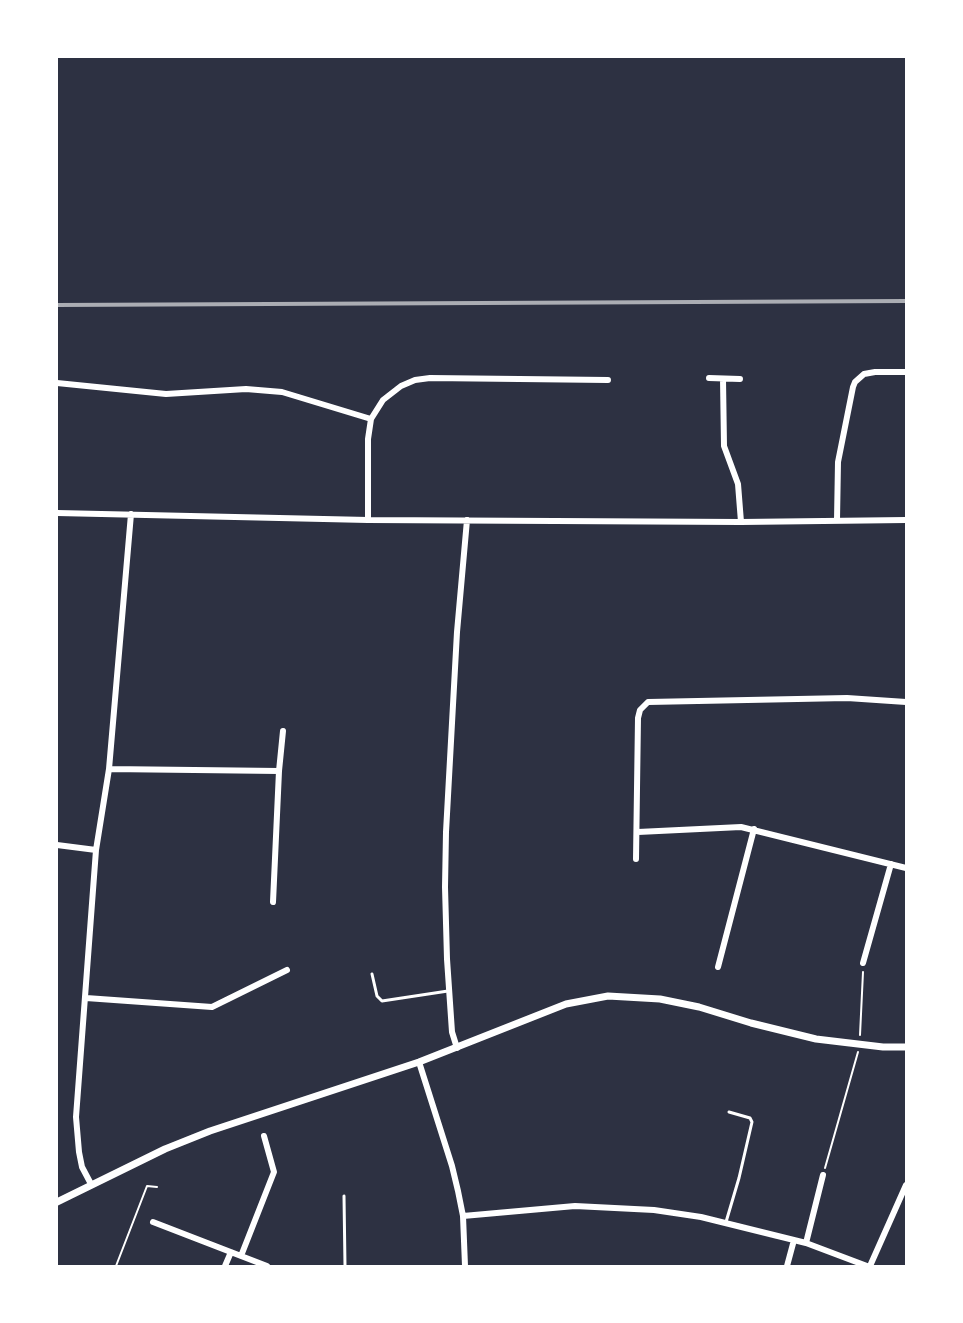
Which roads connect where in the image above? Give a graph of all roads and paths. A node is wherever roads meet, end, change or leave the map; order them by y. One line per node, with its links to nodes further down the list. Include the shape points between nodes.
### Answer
1 (906, 372): 12 (street, via 860,376 853,387 838,462)
2 (709, 378): 3 (street)
3 (723, 379): 4 (street); 14 (street, via 724,446 738,484)
4 (740, 379)
5 (608, 380): 7 (street, via 416,380 383,400)
6 (57, 384): 7 (street, via 166,394 246,389 282,392)
7 (371, 418): 10 (street)
8 (57, 513): 9 (street)
9 (131, 514): 10 (street); 17 (street)
10 (368, 520): 11 (street)
11 (467, 520): 14 (street); 31 (street, via 446,832)
12 (837, 520): 13 (street); 14 (street)
13 (906, 520)
14 (741, 522)
15 (906, 702): 20 (street, via 837,698 648,702 638,718)
16 (283, 731): 18 (street)
17 (109, 769): 18 (street); 22 (street)
18 (279, 771): 26 (street)
19 (754, 829): 20 (street); 24 (street); 28 (street)
20 (638, 832): 23 (street)
21 (57, 845): 22 (street)
22 (96, 850): 32 (street)
23 (636, 859)
24 (891, 864): 25 (street); 27 (street)
25 (906, 868)
26 (273, 902)
27 (863, 963): 33 (path)
28 (718, 967)
29 (287, 970): 32 (street, via 212,1007)
30 (372, 974): 31 (lane, via 382,1001)
31 (449, 991): 35 (street)
32 (86, 998): 41 (street, via 76,1117 82,1167)
33 (860, 1043)
34 (906, 1047): 35 (street, via 816,1039 699,1007 660,999 608,996 566,1004)
35 (457, 1048): 37 (street)
36 (858, 1049): 40 (path)
37 (419, 1062): 41 (street, via 210,1131); 46 (street, via 452,1166)
38 (729, 1112): 48 (lane, via 752,1122)
39 (264, 1136): 52 (street, via 274,1172)
40 (823, 1175): 50 (street)
41 (91, 1184): 45 (street)
42 (906, 1185): 59 (street)
43 (157, 1187): 53 (path, via 147,1186)
44 (344, 1196): 56 (lane)
45 (57, 1202)
46 (463, 1216): 48 (street, via 606,1207 701,1217); 57 (street)
47 (153, 1222): 51 (street)
48 (726, 1224): 49 (street)
49 (794, 1240): 50 (street); 58 (street)
50 (806, 1244): 59 (street)
51 (231, 1252): 52 (street); 54 (street)
52 (241, 1256): 55 (street)
53 (116, 1266)
54 (225, 1266)
55 (267, 1266)
56 (345, 1266)
57 (465, 1266)
58 (787, 1266)
59 (869, 1266)

